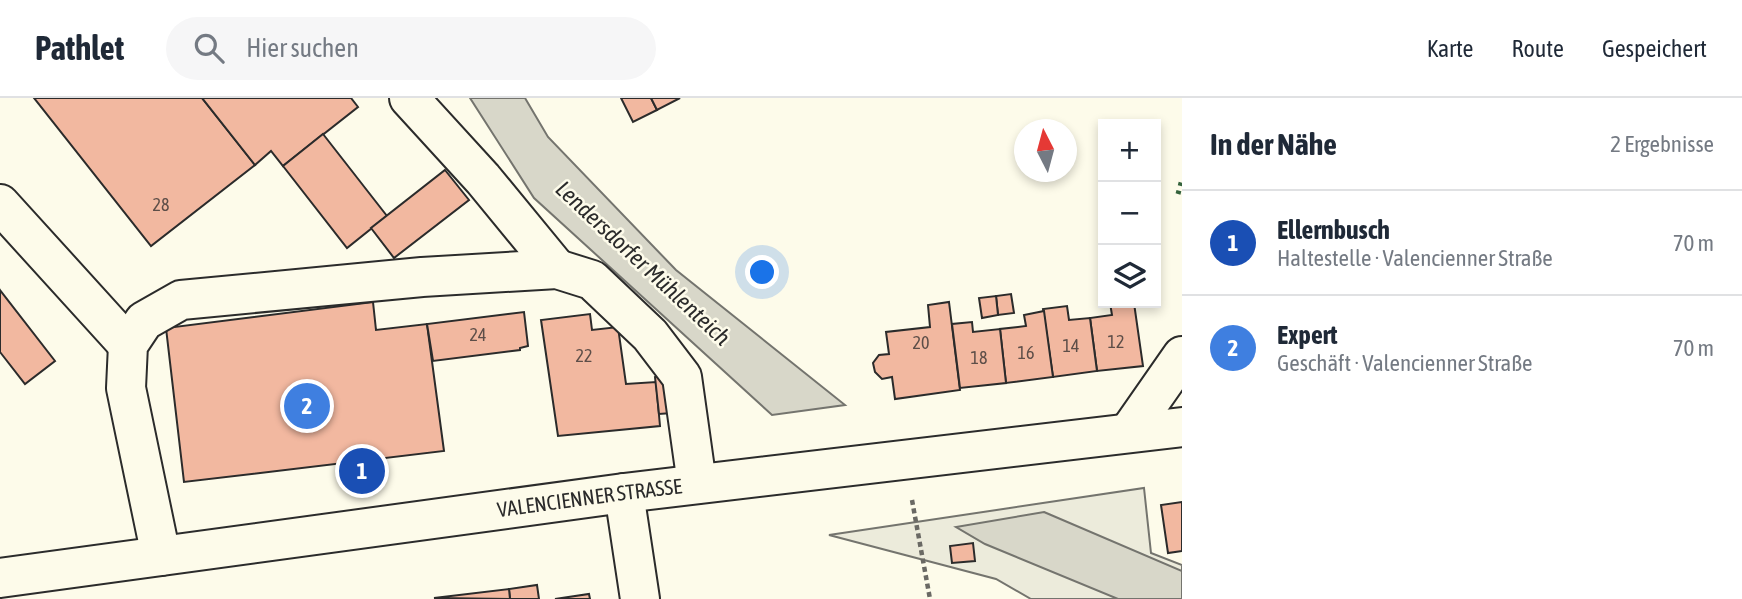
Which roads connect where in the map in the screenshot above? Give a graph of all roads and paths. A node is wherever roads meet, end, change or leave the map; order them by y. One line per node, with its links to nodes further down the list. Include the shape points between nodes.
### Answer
1 (409, 98): 3 (main road)
2 (0, 204): 4 (main road)
3 (557, 268): 4 (main road, via 181,300 144,321); 9 (main road, via 592,280 650,335 682,377)
4 (128, 345): 11 (main road, via 126,388)
5 (1182, 356): 7 (main road)
6 (1182, 427): 7 (main road, VALENCIENNER STRASSE)
7 (1129, 432): 8 (main road, VALENCIENNER STRASSE)
8 (904, 460): 9 (main road, VALENCIENNER STRASSE); 14 (path)
9 (697, 484): 10 (main road, VALENCIENNER STRASSE)
10 (624, 493): 11 (main road, VALENCIENNER STRASSE); 13 (main road)
11 (161, 556): 12 (main road, VALENCIENNER STRASSE)
12 (0, 578)
13 (640, 599)
14 (930, 599)

